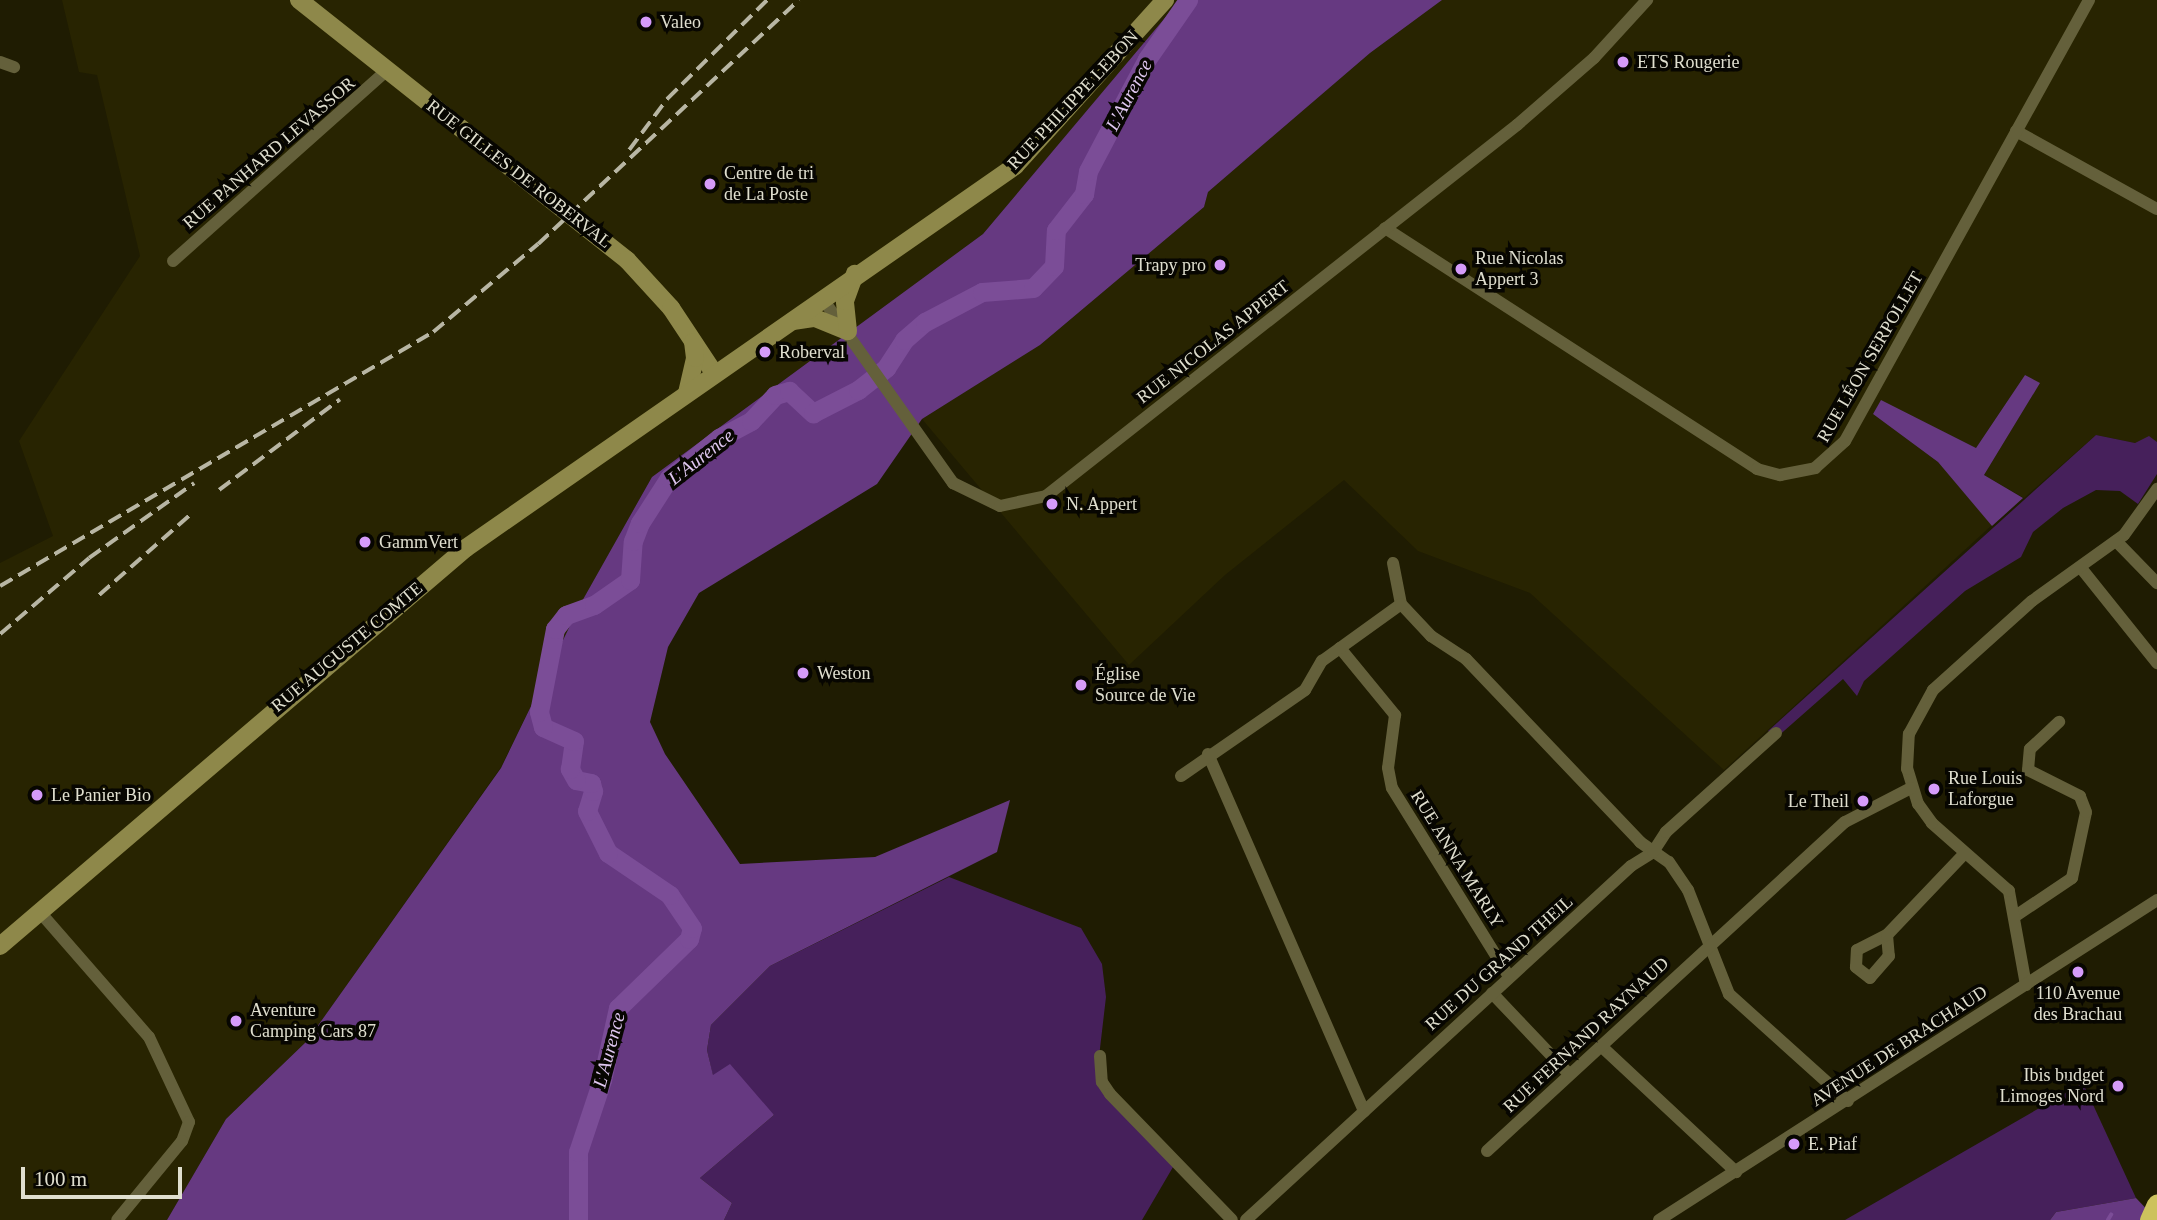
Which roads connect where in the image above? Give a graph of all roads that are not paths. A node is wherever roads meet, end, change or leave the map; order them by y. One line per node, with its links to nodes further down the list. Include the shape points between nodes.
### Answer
1 (299, 0): 8 (street, RUE GILLES DE ROBERVAL)
2 (1152, 0): 13 (street, RUE PHILIPPE LEBON, via 1009,157 888,247)
3 (1165, 0): 13 (street, RUE PHILIPPE LEBON, via 1015,166)
4 (1647, 0): 11 (street, RUE NICOLAS APPERT, via 1594,58)
5 (2089, 0): 9 (street, RUE LÉON SERPOLLET)
6 (0, 62): 7 (street)
7 (14, 67)
8 (387, 70): 12 (street, RUE PANHARD LEVASSOR); 18 (street, RUE GILLES DE ROBERVAL, via 627,260 671,308)
9 (2016, 131): 10 (street); 11 (street, RUE LÉON SERPOLLET, via 1845,441 1826,463 1793,473 1757,469)
10 (2157, 209)
11 (1385, 228): 17 (street, RUE NICOLAS APPERT, via 1046,496 1020,505 994,505 953,483)
12 (173, 261)
13 (872, 264): 14 (street, RUE PHILIPPE LEBON)
14 (856, 273): 15 (street, RUE PHILIPPE LEBON); 17 (street, via 845,301)
15 (822, 298): 16 (street, RUE PHILIPPE LEBON); 17 (street, RUE NICOLAS APPERT)
16 (787, 323): 17 (street, via 815,318); 19 (street, RUE PHILIPPE LEBON)
17 (848, 331)
18 (693, 342): 19 (street, via 718,354); 20 (street, RUE GILLES DE ROBERVAL); 21 (street, via 695,358)
19 (745, 351): 20 (street, RUE PHILIPPE LEBON)
20 (714, 373): 21 (street, RUE AUGUSTE COMTE)
21 (687, 393): 38 (street, RUE AUGUSTE COMTE, via 457,555)
22 (2157, 489): 23 (street)
23 (2116, 541): 25 (street); 26 (street)
24 (1393, 563): 27 (street)
25 (2081, 568): 29 (street); 34 (street, via 2032,601 1933,690 1909,734)
26 (2157, 583)
27 (1401, 604): 28 (street); 35 (street, via 1431,636 1466,659)
28 (1339, 648): 32 (street, via 1322,661 1305,690); 43 (street, RUE ANNA MARLY, via 1395,715 1388,768 1392,788)
29 (2157, 663)
30 (2059, 722): 39 (street, via 2030,749 2028,770 2080,796 2085,812 2072,878)
31 (1776, 733): 35 (street, RUE DU GRAND THEIL, via 1666,832)
32 (1208, 754): 33 (street); 50 (street)
33 (1181, 776)
34 (1911, 788): 36 (street, via 1932,823); 41 (street, RUE FERNAND RAYNAUD, via 1845,822)
35 (1653, 852): 41 (street, via 1669,862 1688,890); 43 (street, RUE DU GRAND THEIL, via 1631,866)
36 (1965, 853): 39 (street, via 2009,891); 40 (street)
37 (2157, 900): 44 (street, AVENUE DE BRACHAUD)
38 (39, 911): 42 (street, RUE AUGUSTE COMTE); 54 (street, via 149,1037 183,1101 189,1122 182,1141)
39 (2014, 917): 44 (street)
40 (1887, 935)
41 (1709, 945): 46 (street, RUE FERNAND RAYNAUD); 49 (street, via 1729,994)
42 (0, 946)
43 (1509, 978): 45 (street, RUE DU GRAND THEIL)
44 (2026, 985): 49 (street, AVENUE DE BRACHAUD)
45 (1492, 993): 48 (street); 50 (street, RUE DU GRAND THEIL)
46 (1601, 1046): 48 (street, RUE FERNAND RAYNAUD); 52 (street)
47 (1100, 1056): 55 (street, via 1102,1082 1110,1094)
48 (1569, 1074): 51 (street, RUE FERNAND RAYNAUD)
49 (1848, 1101): 52 (street, AVENUE DE BRACHAUD)
50 (1364, 1111): 56 (street, RUE DU GRAND THEIL)
51 (1487, 1151)
52 (1736, 1172): 57 (street, AVENUE DE BRACHAUD)
53 (2157, 1204): 58 (highway)
54 (117, 1220)
55 (1232, 1220)
56 (1246, 1220)
57 (1659, 1220)
58 (2150, 1220)

